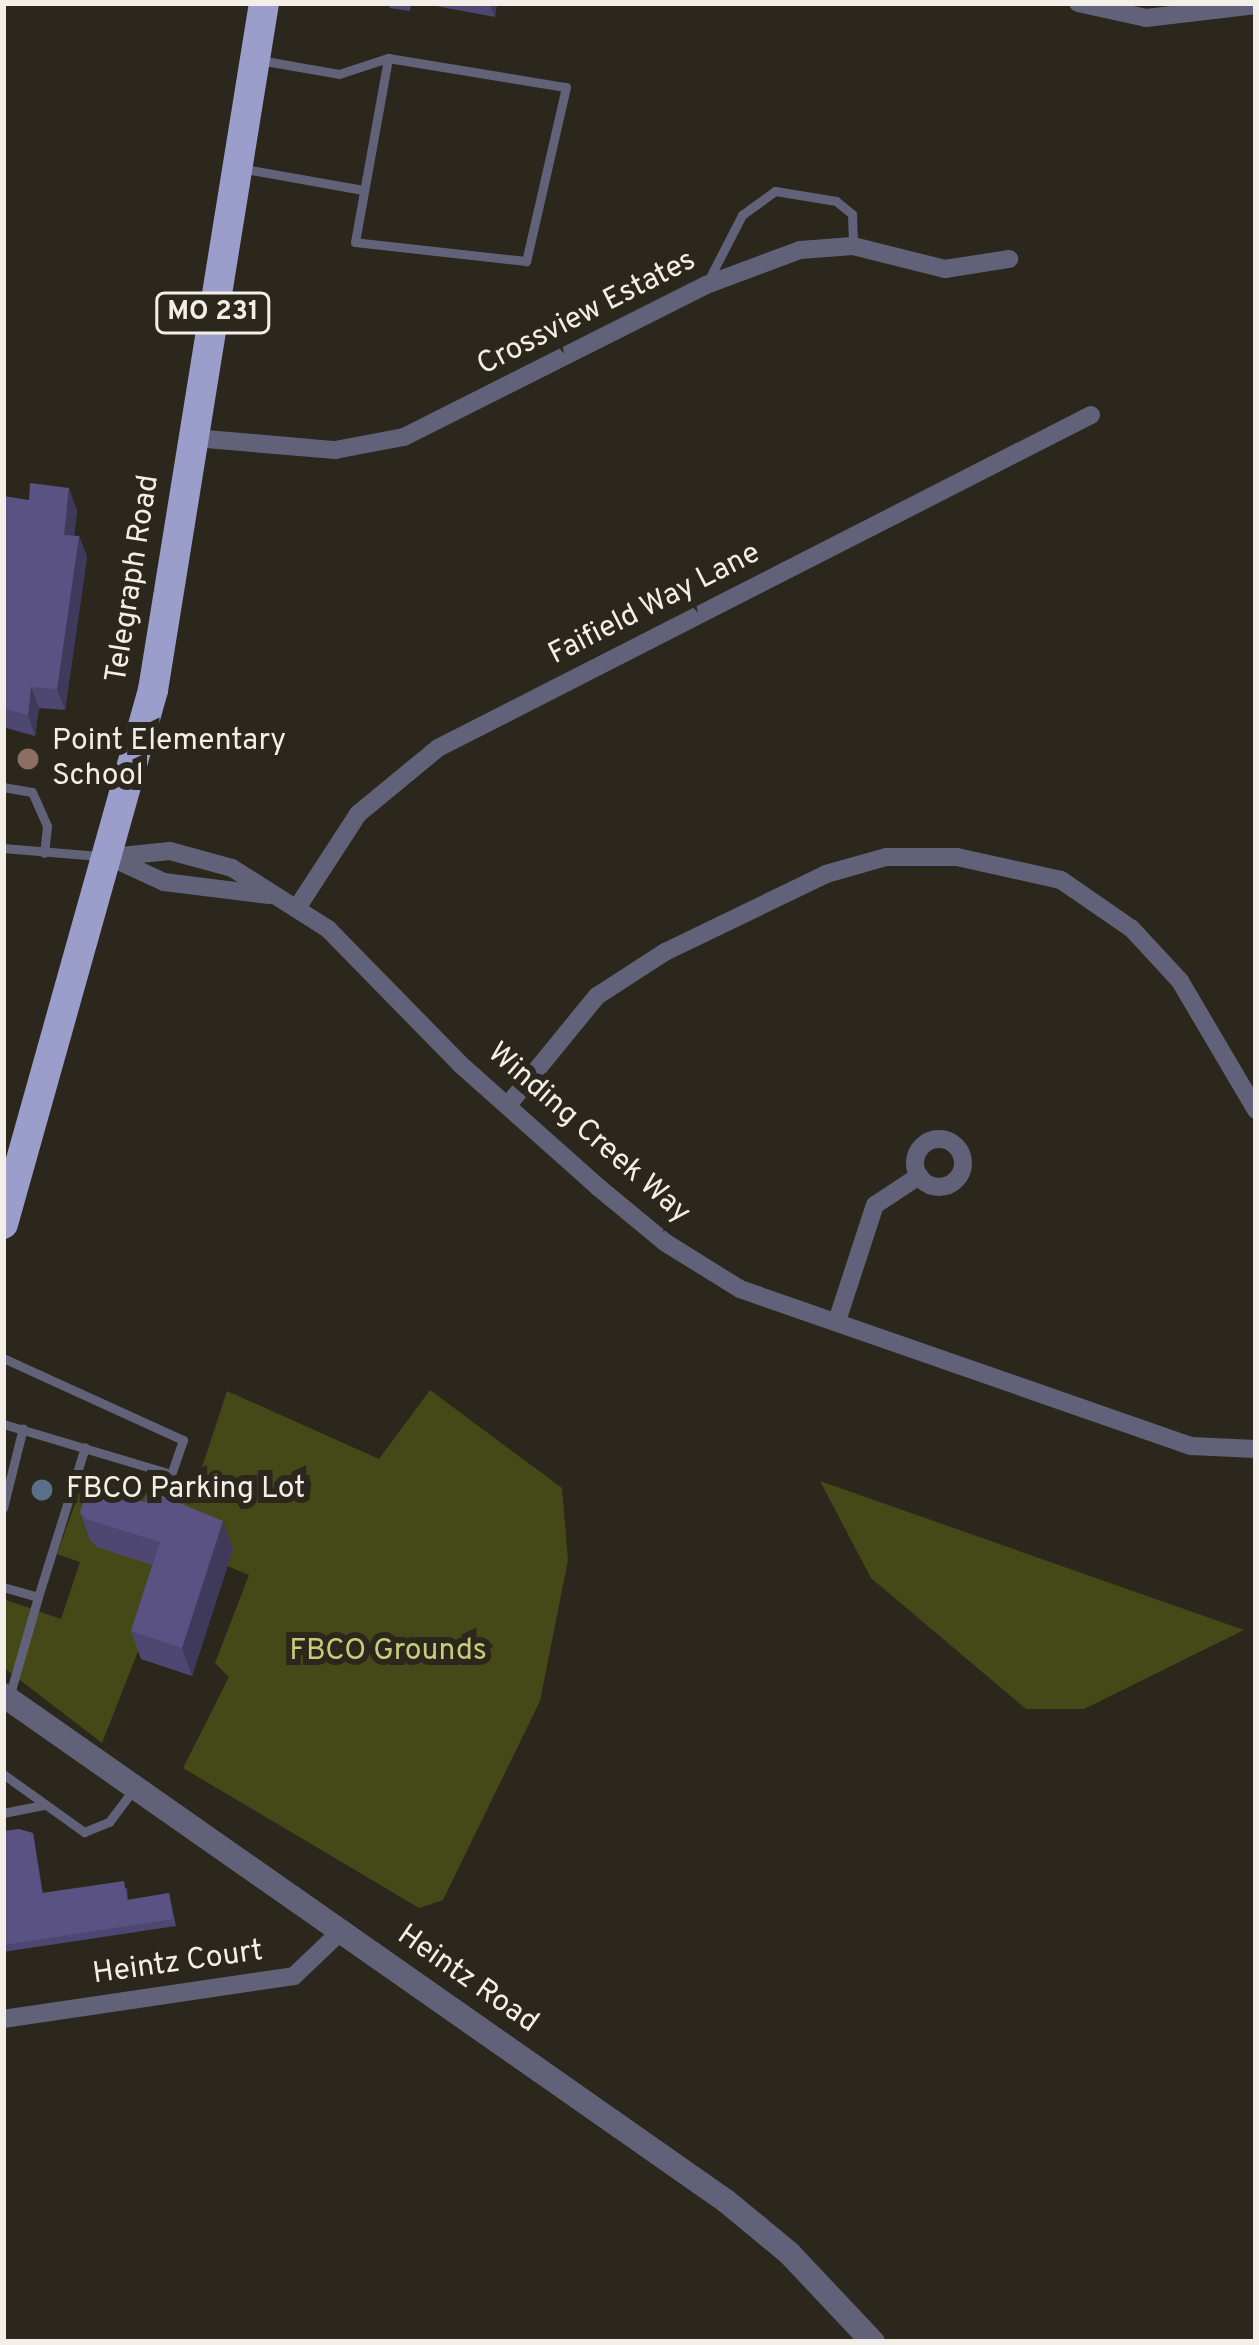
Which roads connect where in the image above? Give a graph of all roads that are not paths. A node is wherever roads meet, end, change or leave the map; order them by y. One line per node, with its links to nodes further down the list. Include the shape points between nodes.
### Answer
1 (264, 3): 5 (main road, Telegraph Road / MO 231)
2 (1078, 3): 3 (street, via 1146,18)
3 (1256, 5)
4 (388, 58): 5 (lane, via 339,74); 7 (lane); 7 (lane, via 566,87 535,250 506,265 355,242)
5 (254, 59): 6 (main road, Telegraph Road / MO 231)
6 (237, 168): 7 (lane); 12 (main road, Telegraph Road / MO 231)
7 (364, 190)
8 (853, 246): 9 (street, Crossview Estates, via 945,268); 10 (street, Crossview Estates, via 800,250); 10 (lane, via 852,214 836,201 776,191 742,215)
9 (1009, 260)
10 (706, 285): 12 (street, Crossview Estates, via 466,410 387,442 334,450)
11 (1091, 415): 18 (street, Faifield Way Lane, via 438,748 358,814)
12 (194, 438): 16 (main road, Telegraph Road / MO 231, via 154,690)
13 (3, 787): 15 (lane, via 32,792 47,826)
14 (3, 848): 15 (lane)
15 (44, 853): 16 (lane)
16 (111, 857): 17 (street, Winding Creek Way, via 164,882); 17 (street, Winding Creek Way, via 170,851 232,868); 22 (main road, Telegraph Road / MO 231)
17 (268, 895): 18 (street, Winding Creek Way)
18 (297, 908): 19 (street, Winding Creek Way, via 364,959 430,1035)
19 (508, 1105): 20 (street, via 597,996 665,952 826,874 886,856 957,857 1061,880 1132,929 1180,981); 23 (street, Winding Creek Way, via 666,1244 740,1288)
20 (1256, 1110)
21 (919, 1175): 23 (street, via 875,1205)
22 (3, 1224)
23 (837, 1321): 28 (street, Winding Creek Way, via 1191,1446)
24 (3, 1358): 27 (lane, via 183,1440 171,1474)
25 (3, 1424): 26 (lane)
26 (23, 1428): 27 (lane); 29 (lane)
27 (85, 1448): 31 (lane)
28 (1256, 1449)
29 (3, 1508)
30 (3, 1587): 31 (lane)
31 (38, 1597): 32 (lane)
32 (6, 1697): 34 (street, Heintz Road)
33 (3, 1774): 35 (lane)
34 (136, 1785): 35 (lane, via 96,1830 72,1827); 37 (street, Heintz Road)
35 (44, 1805): 36 (lane)
36 (3, 1813)
37 (343, 1929): 38 (street, Heintz Court, via 294,1976); 39 (street, Heintz Road, via 726,2201 789,2253)
38 (3, 2019)
39 (873, 2342)

